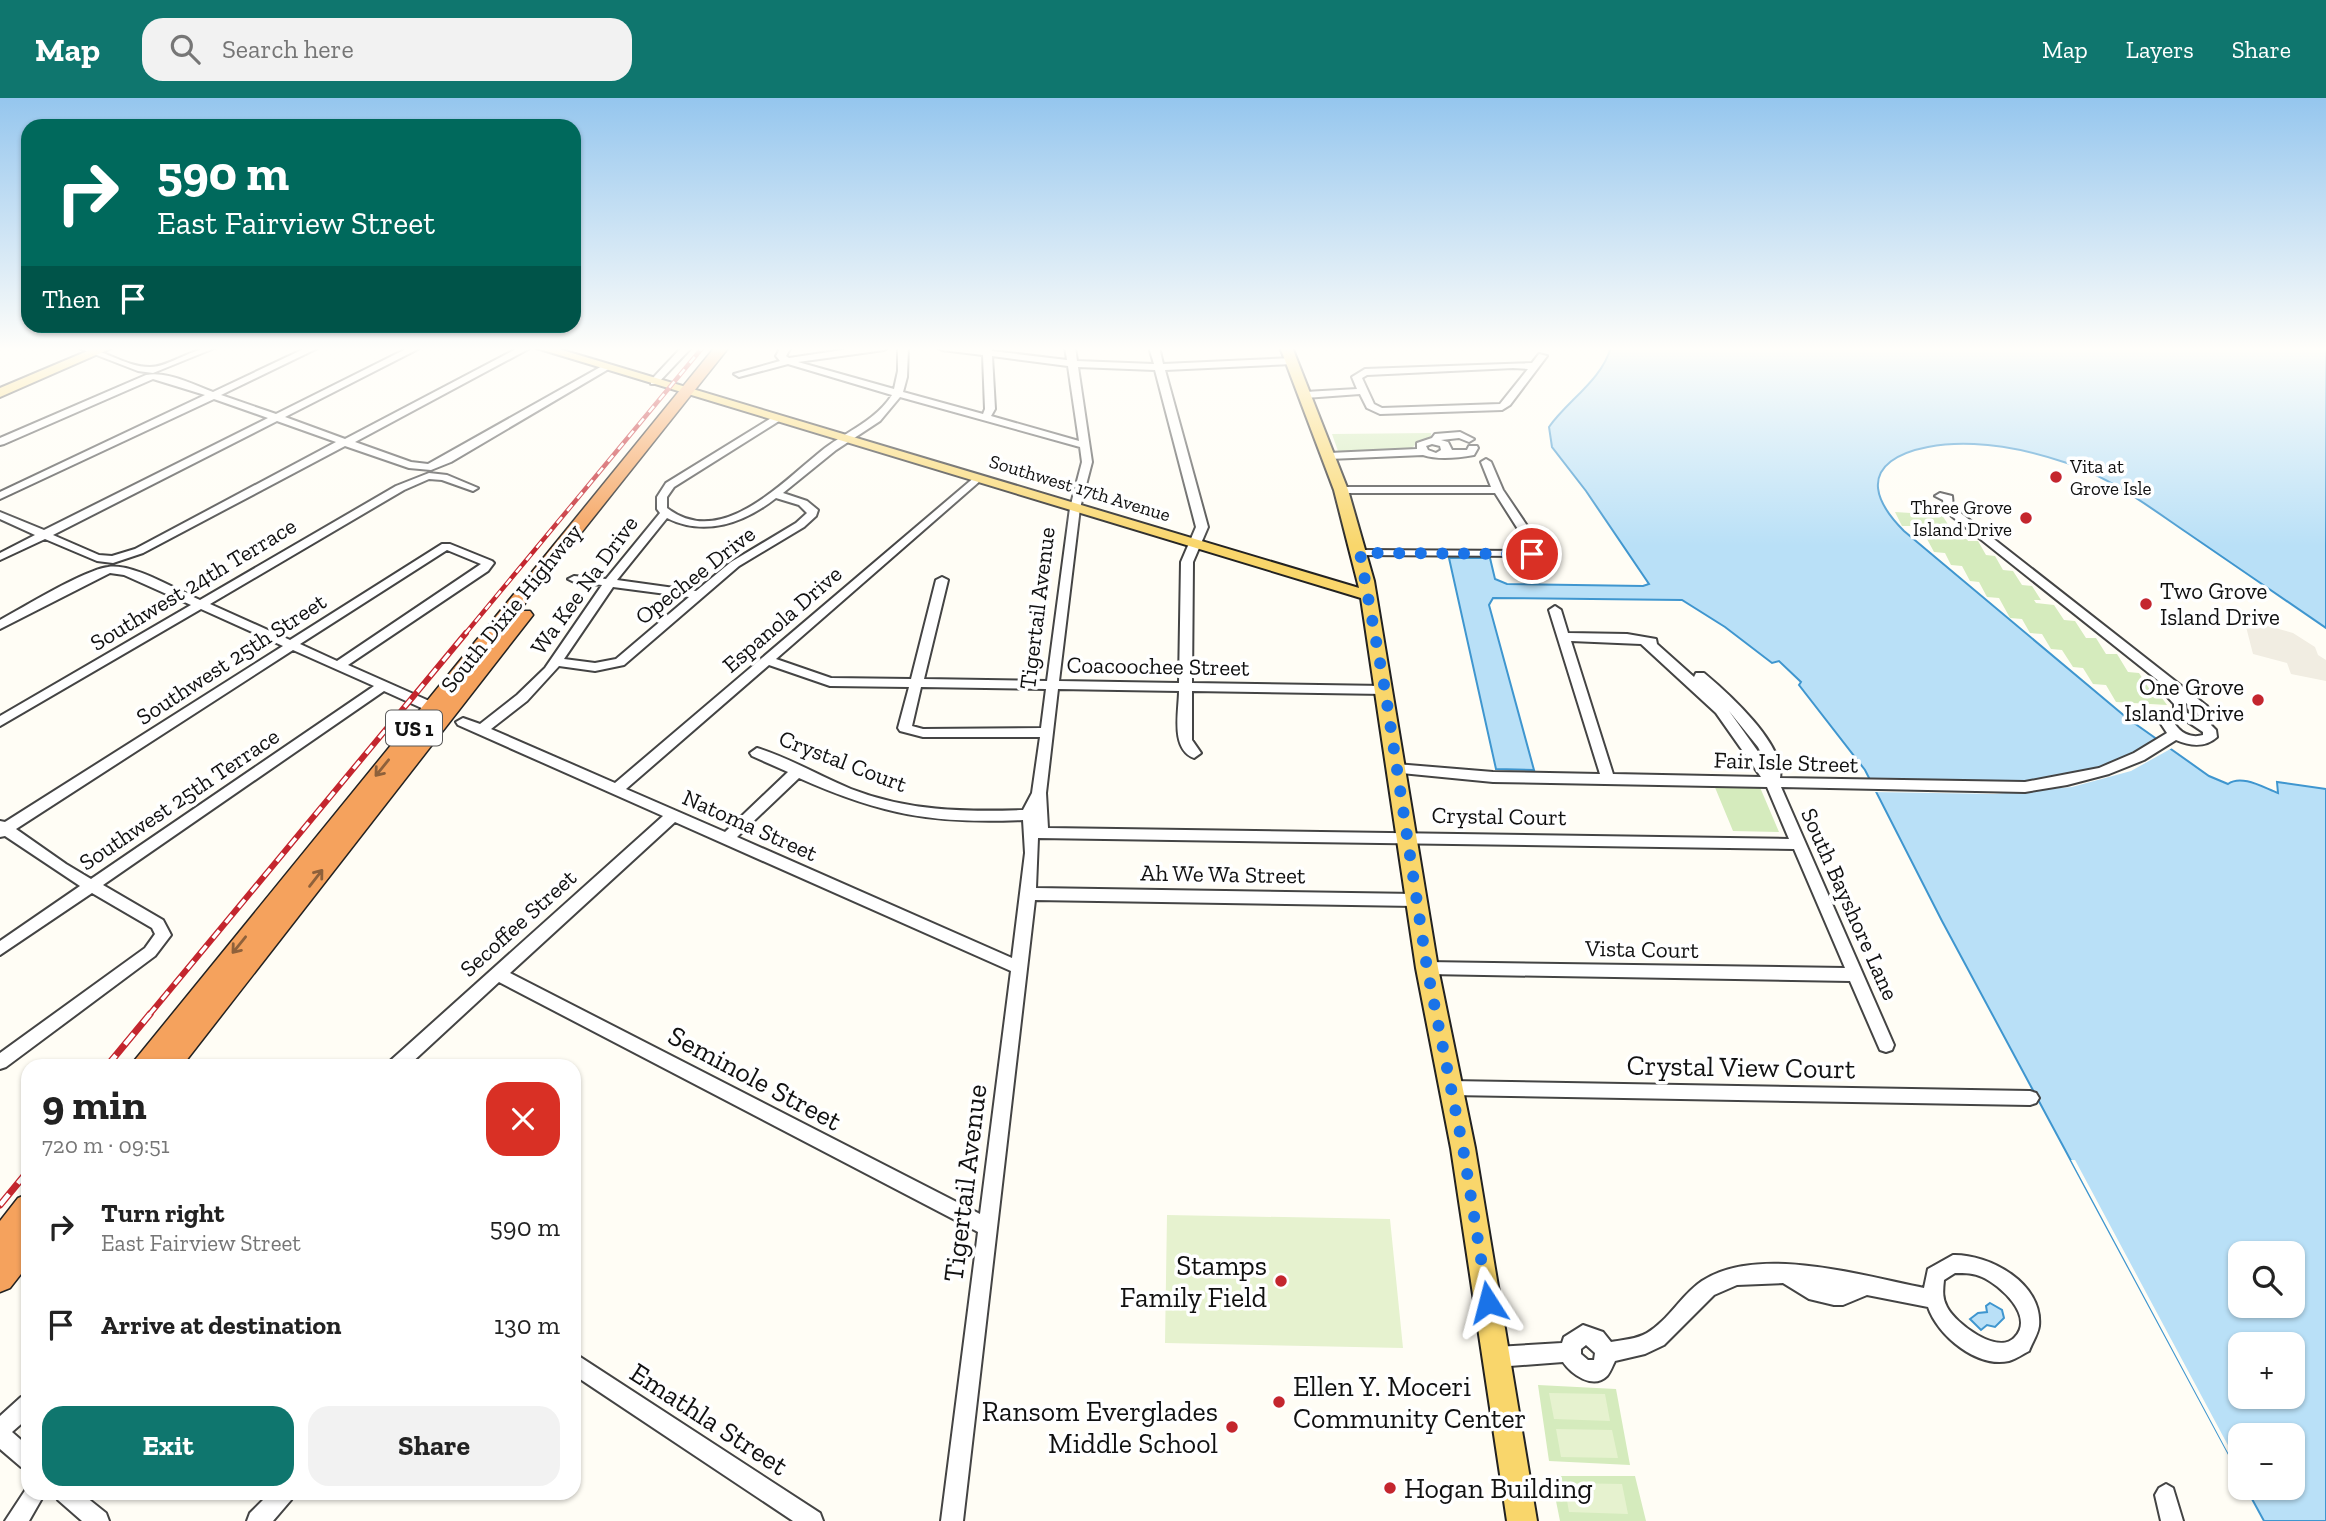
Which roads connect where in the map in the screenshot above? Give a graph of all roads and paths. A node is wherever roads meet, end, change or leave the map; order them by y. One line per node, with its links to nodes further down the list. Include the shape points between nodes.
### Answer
1 (64, 413): 19 (street)
2 (175, 413): 33 (street)
3 (264, 413): 15 (street)
4 (285, 413): 15 (street)
5 (400, 413): 20 (street)
6 (527, 413): 27 (street, Southwest 24th Terrace)
7 (677, 413): 60 (highway, South Dixie Highway / US 1)
8 (758, 413): 16 (main road, Southwest 17th Avenue)
9 (880, 413): 18 (street)
10 (965, 413): 17 (street)
11 (988, 413): 17 (street)
12 (1081, 413): 22 (street, Tigertail Avenue)
13 (1172, 413): 38 (street, via 1202,524)
14 (1312, 413): 25 (main road)
15 (276, 418): 20 (street); 37 (street)
16 (776, 419): 18 (main road, Southwest 17th Avenue); 35 (street, Wa Kee Na Drive, via 670,485 661,501)
17 (985, 419): 22 (street)
18 (847, 440): 28 (main road, Southwest 17th Avenue); 32 (street)
19 (0, 442)
20 (345, 442): 27 (street); 41 (street)
21 (1435, 442): 23 (street, via 1422,444); 24 (street, via 1446,446); 24 (street, via 1439,436 1460,435 1471,443 1472,452)
22 (1086, 446): 34 (street, Tigertail Avenue, via 1086,471)
23 (1423, 452): 24 (street, via 1433,456); 25 (street)
24 (1446, 453)
25 (1329, 456): 30 (main road)
26 (1486, 462): 31 (street)
27 (427, 472): 29 (street); 47 (street, Southwest 24th Terrace)
28 (976, 479): 34 (main road, Southwest 17th Avenue); 52 (street, Espanola Drive)
29 (473, 488)
30 (1341, 490): 31 (street); 39 (main road)
31 (1498, 490): 39 (street, via 1534,545 1534,552)
32 (775, 494): 35 (street, via 748,513 721,523 699,524); 45 (street, Opechee Drive, via 808,505 812,514)
33 (1, 496)
34 (1074, 508): 38 (main road, Southwest 17th Avenue); 57 (street, Tigertail Avenue)
35 (666, 513): 44 (street, Wa Kee Na Drive)
36 (0, 515): 37 (street)
37 (44, 535): 40 (street); 41 (street)
38 (1193, 545): 46 (main road, Southwest 17th Avenue); 58 (street, via 1187,562)
39 (1360, 553): 46 (main road)
40 (0, 557)
41 (112, 565): 47 (street); 49 (street)
42 (574, 579): 44 (street)
43 (942, 580): 55 (street)
44 (610, 582): 45 (street); 53 (street, Wa Kee Na Drive)
45 (697, 595): 53 (street, Opechee Drive, via 615,664 595,667)
46 (1368, 595): 59 (main road)
47 (201, 604): 51 (street); 62 (street, Southwest 24th Terrace)
48 (1555, 610): 50 (street)
49 (0, 625)
50 (1563, 637): 72 (street); 73 (street, South Bayshore Lane, via 1644,640 1715,704)
51 (292, 645): 54 (street); 54 (street, Southwest 25th Street, via 446,546 488,564); 77 (street, Southwest 25th Street)
52 (767, 660): 55 (street, Coacoochee Street, via 830,682); 74 (street, Espanola Drive)
53 (556, 662): 65 (street, Wa Kee Na Drive, via 531,691)
54 (338, 666): 56 (street)
55 (915, 684): 57 (street, Coacoochee Street); 66 (street, via 904,723 910,731)
56 (383, 686): 60 (street); 82 (street, Southwest 25th Terrace)
57 (1052, 686): 58 (street, Coacoochee Street); 66 (street, Tigertail Avenue)
58 (1186, 688): 59 (street, Coacoochee Street); 69 (street, via 1185,741)
59 (1385, 690): 70 (main road)
60 (435, 715): 91 (highway, South Dixie Highway / US 1, one-way to 91); 92 (highway, South Dixie Highway / US 1, one-way to 60)
61 (2177, 715): 64 (street); 64 (street, via 2181,711 2175,697 1953,520 1941,508 1940,496 1948,498 1948,508 2202,709); 67 (street, via 2165,721)
62 (0, 722)
63 (463, 722): 65 (street, Natoma Street)
64 (2206, 726): 67 (street, via 2211,734 2207,740)
65 (482, 730): 74 (street, Natoma Street)
66 (1046, 732): 75 (street, Tigertail Avenue, via 1041,798)
67 (2171, 738): 73 (street, Fair Isle Street, via 2121,767 2062,782 1990,788)
68 (757, 753): 71 (street, Crystal Court)
69 (1194, 753)
70 (1396, 769): 72 (street, Fair Isle Street, via 1483,777); 79 (main road)
71 (799, 770): 75 (street, Crystal Court, via 903,810); 80 (street)
72 (1608, 779): 73 (street, Fair Isle Street)
73 (1772, 782): 81 (street, South Bayshore Lane)
74 (616, 790): 76 (street, Natoma Street)
75 (1035, 815): 78 (street, Tigertail Avenue)
76 (672, 816): 80 (street, Natoma Street); 88 (street, Secoffee Street)
77 (2, 829): 82 (street)
78 (1036, 833): 79 (street, Crystal Court); 83 (street, Tigertail Avenue)
79 (1407, 837): 81 (street, Crystal Court); 84 (main road)
80 (726, 839): 86 (street, Natoma Street)
81 (1798, 844): 89 (street, South Bayshore Lane)
82 (92, 886): 85 (street, Southwest 25th Terrace); 94 (street, via 158,925 163,935 149,952)
83 (1028, 894): 84 (street, Ah We Wa Street); 86 (street, Tigertail Avenue)
84 (1416, 900): 87 (main road)
85 (0, 949)
86 (1019, 968): 98 (street, Tigertail Avenue)
87 (1427, 968): 89 (street, Vista Court); 95 (main road)
88 (498, 974): 93 (street, Secoffee Street); 98 (street, Seminole Street)
89 (1856, 975): 90 (street, South Bayshore Lane)
90 (1886, 1045)
91 (148, 1059)
92 (172, 1059)
93 (404, 1059)
94 (0, 1062)
95 (1450, 1088): 96 (street, Crystal View Court); 103 (main road)
96 (2030, 1098)
97 (21, 1216): 99 (highway)
98 (988, 1228): 116 (street, Tigertail Avenue)
99 (0, 1242)
100 (21, 1251): 101 (highway)
101 (0, 1278)
102 (1933, 1299): 102 (street, via 1948,1326 1983,1349 2009,1351 2029,1333 2026,1308 2015,1291 1981,1267 1962,1263 1940,1270 1933,1282); 103 (street, via 1864,1286 1833,1297 1788,1276 1752,1275 1718,1282 1655,1340 1606,1353 1603,1367 1594,1372 1579,1367 1570,1352)
103 (1496, 1356): 117 (main road)
104 (581, 1368): 115 (street, Emathla Street)
105 (21, 1411): 106 (street)
106 (0, 1432): 107 (street)
107 (21, 1453)
108 (2166, 1495): 118 (street)
109 (30, 1500): 112 (street)
110 (73, 1500): 113 (street)
111 (278, 1500): 114 (street)
112 (16, 1521)
113 (98, 1521)
114 (258, 1521)
115 (812, 1521)
116 (952, 1521)
117 (1522, 1521)
118 (2172, 1521)

